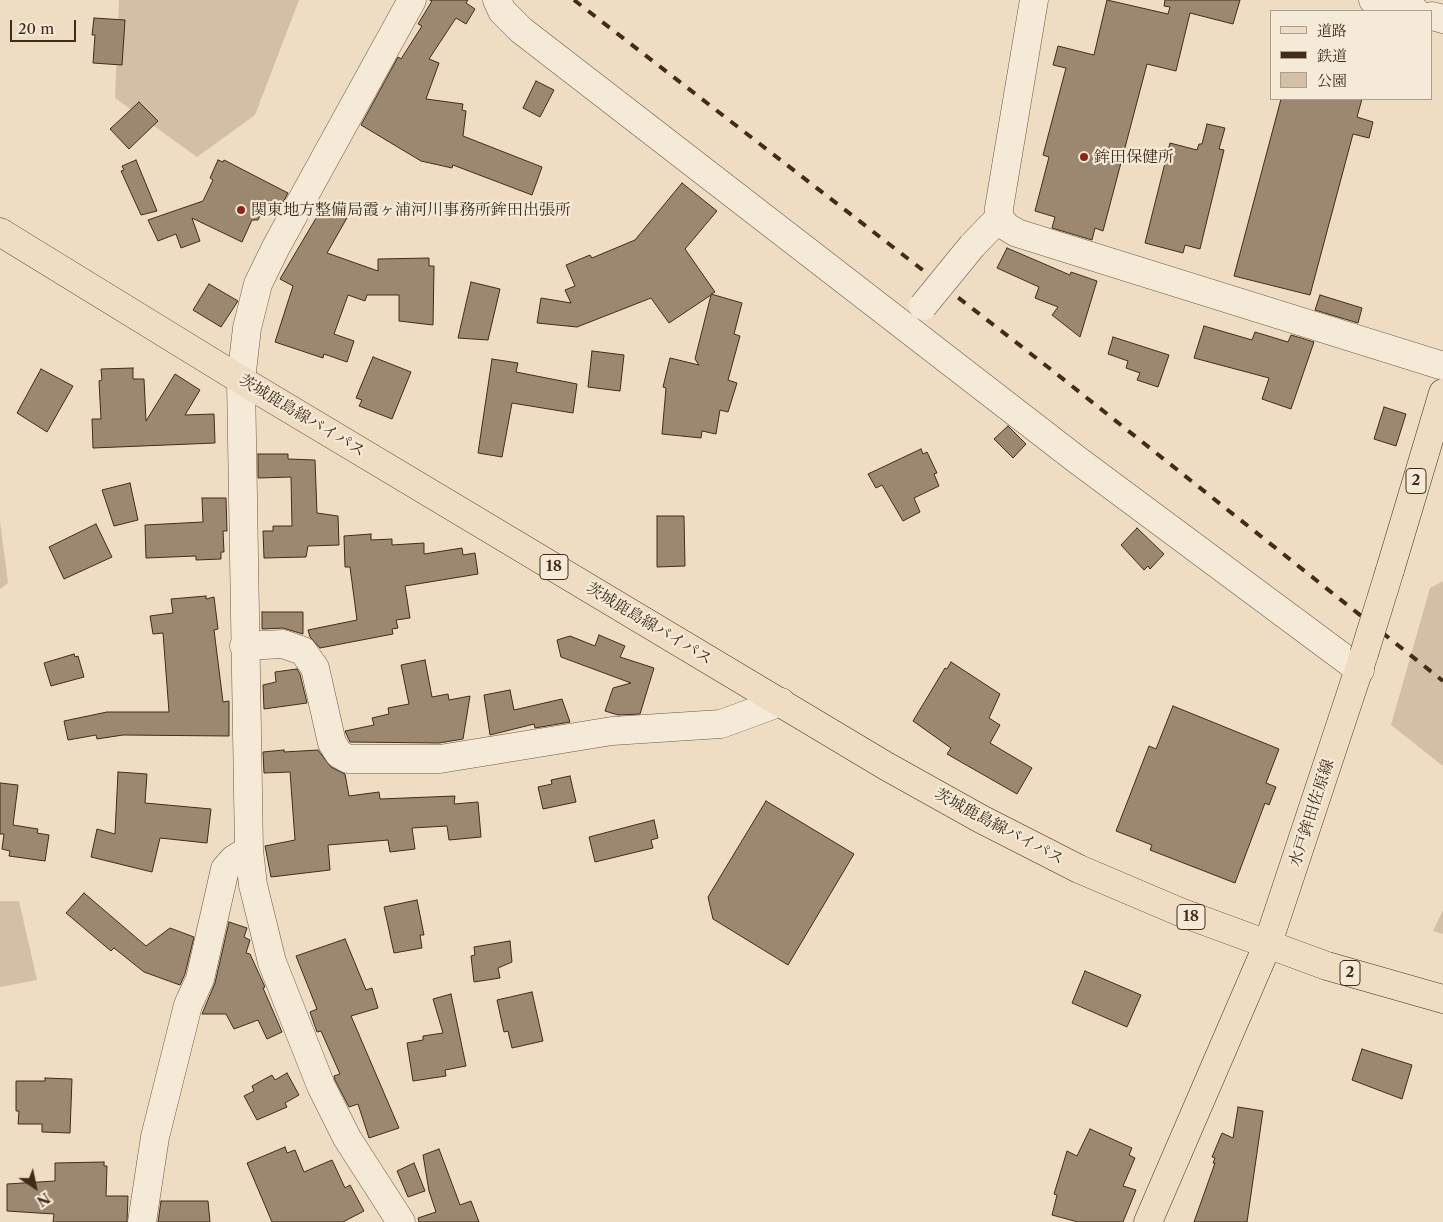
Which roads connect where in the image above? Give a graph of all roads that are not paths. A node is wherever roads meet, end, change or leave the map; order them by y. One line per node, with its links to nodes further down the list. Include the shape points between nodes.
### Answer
1 (412, 0): 10 (street, via 258,284 247,328)
2 (496, 0): 8 (street, via 502,11 522,30)
3 (1034, 0): 6 (street, via 1000,196)
4 (1373, 0): 5 (street)
5 (1410, 10)
6 (1000, 218): 8 (street, bridge, via 972,246); 9 (street, via 1017,233)
7 (0, 232): 10 (main road, 茨城鹿島線バイパス / 18)
8 (907, 328): 13 (street, via 1099,476)
9 (1443, 366)
10 (241, 380): 12 (street); 14 (main road, 茨城鹿島線バイパス / 18)
11 (1443, 393): 13 (main road, 水戸鉾田佐原線 / 2, bridge)
12 (244, 646): 14 (street, via 283,644 303,651 314,668 332,743 348,759 440,759 612,731 721,724); 15 (street)
13 (1362, 662): 16 (main road, 水戸鉾田佐原線 / 2)
14 (781, 702): 16 (main road, 茨城鹿島線バイパス / 18, via 886,766 1071,865)
15 (249, 850): 18 (street, via 225,869 200,979 188,1005 155,1137); 19 (street, via 253,885 272,962 321,1086 347,1138)
16 (1267, 946): 17 (main road, 2, via 1376,982); 20 (main road, 水戸鉾田佐原線 / 2)
17 (1443, 999)
18 (142, 1222)
19 (401, 1222)
20 (1148, 1222)

